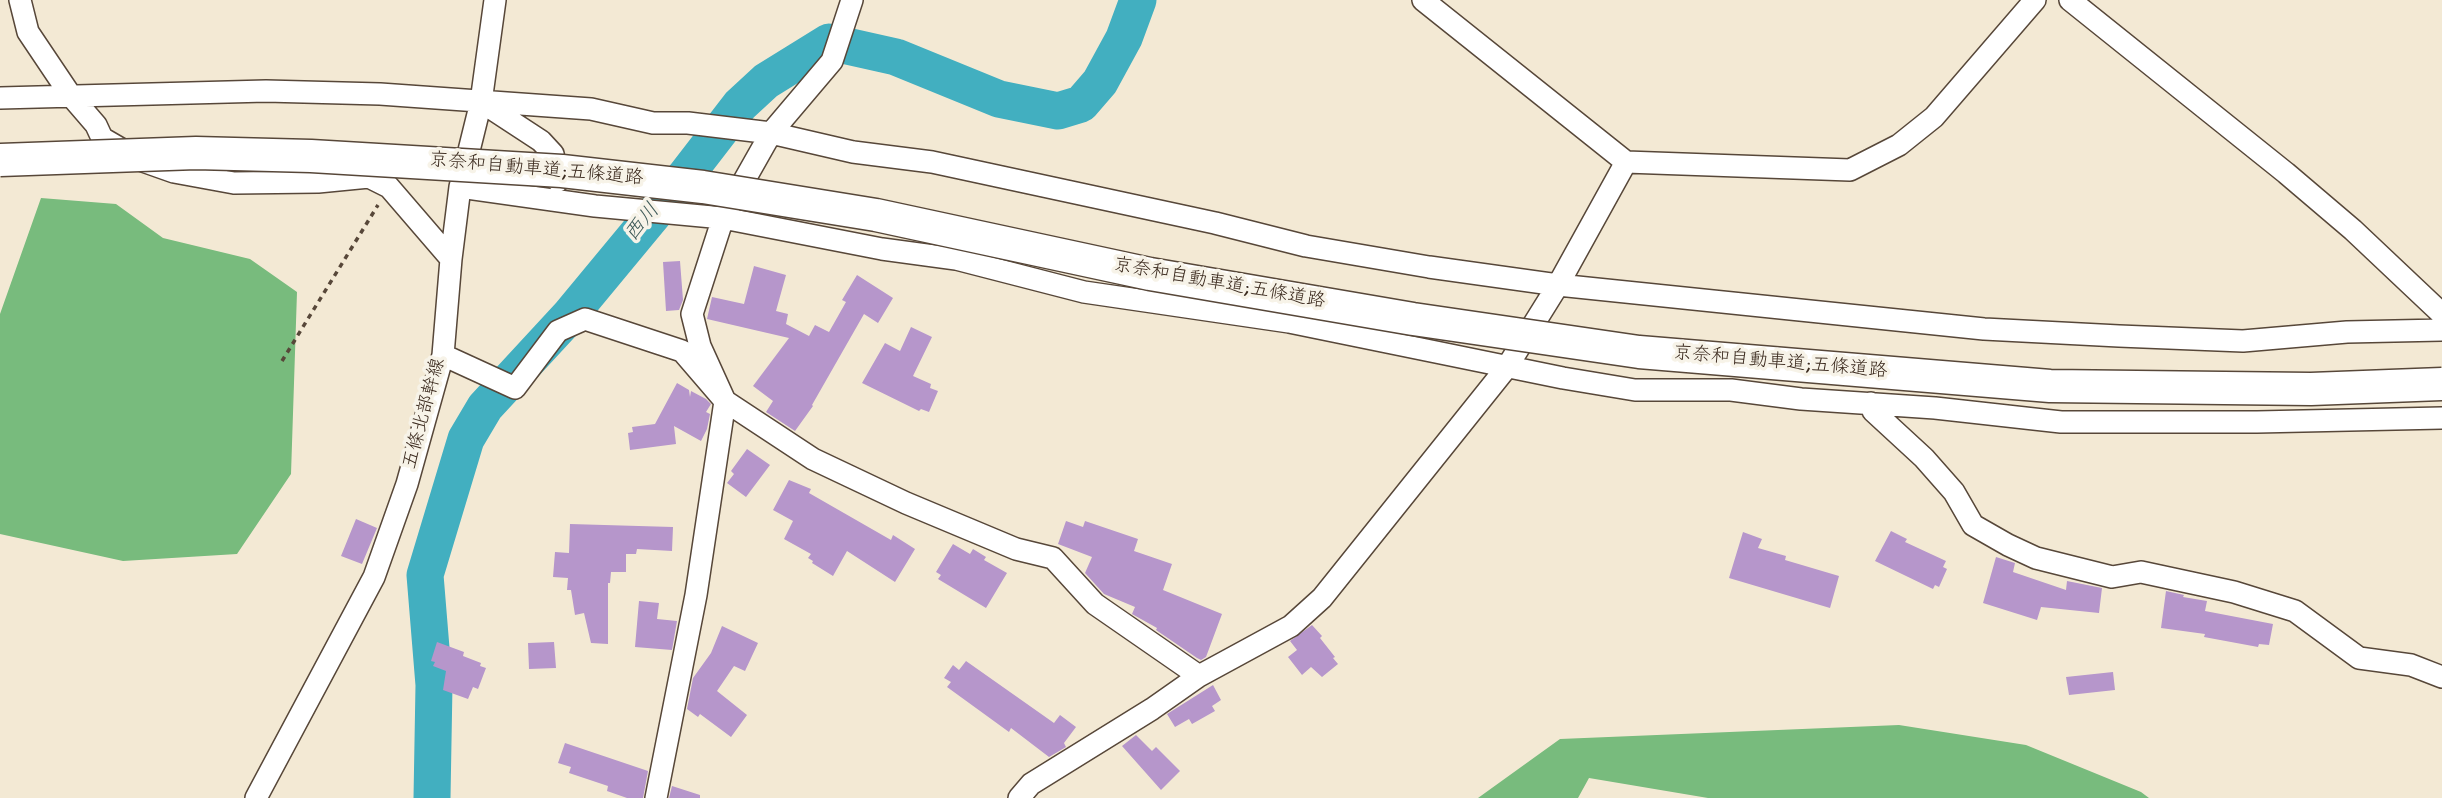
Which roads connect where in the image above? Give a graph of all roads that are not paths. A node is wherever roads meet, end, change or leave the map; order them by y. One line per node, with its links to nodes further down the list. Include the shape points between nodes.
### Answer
1 (20, 0): 7 (street, via 28,32)
2 (495, 0): 9 (street, 五條北部幹線)
3 (852, 0): 10 (street, via 832,61)
4 (1423, 0): 12 (street)
5 (2035, 0): 12 (street, via 1934,117 1899,145 1850,170)
6 (2070, 0): 18 (street, via 2286,173)
7 (71, 96): 8 (street); 9 (street, via 266,91); 16 (street, via 102,138 140,160 174,172 234,183 369,177 389,187)
8 (0, 98)
9 (481, 102): 10 (street, via 591,110 653,123); 13 (street, 五條北部幹線); 14 (street, via 541,141 553,154)
10 (771, 133): 15 (street); 17 (street, via 853,152 932,162 1306,246)
11 (0, 160): 22 (highway, 京奈和自動車道;五條道路, bridge, via 197,153 311,156 562,171 703,187 876,215 1150,274 1639,352 2050,386 2311,389)
12 (1626, 162): 17 (street)
13 (460, 187): 14 (street); 16 (street, 五條北部幹線)
14 (561, 201): 15 (street)
15 (723, 218): 21 (street, via 956,260 1084,292 1289,322); 23 (street, via 692,314 700,346)
16 (451, 259): 20 (street, 五條北部幹線)
17 (1558, 285): 19 (street, via 1984,329 2119,336 2243,341); 21 (street)
18 (2442, 314)
19 (2442, 330)
20 (443, 355): 23 (street, via 515,388 558,331 585,319 682,351); 28 (street, 五條北部幹線, via 407,484 374,577)
21 (1507, 367): 24 (street, via 1635,390 1731,390); 26 (street, via 1322,598 1291,626)
22 (2442, 384)
23 (725, 401): 26 (street, via 813,458 906,503 1016,549 1053,558 1095,604); 29 (street, via 696,596)
24 (1871, 403): 25 (street, via 2061,422); 27 (street, via 1873,411 1954,492 1973,525 2008,545 2036,558 2112,577 2141,572 2246,596 2295,611 2358,658 2411,665)
25 (2442, 418)
26 (1199, 676): 30 (street, via 1031,785)
27 (2442, 677)
28 (256, 798)
29 (656, 798)
30 (1019, 798)

